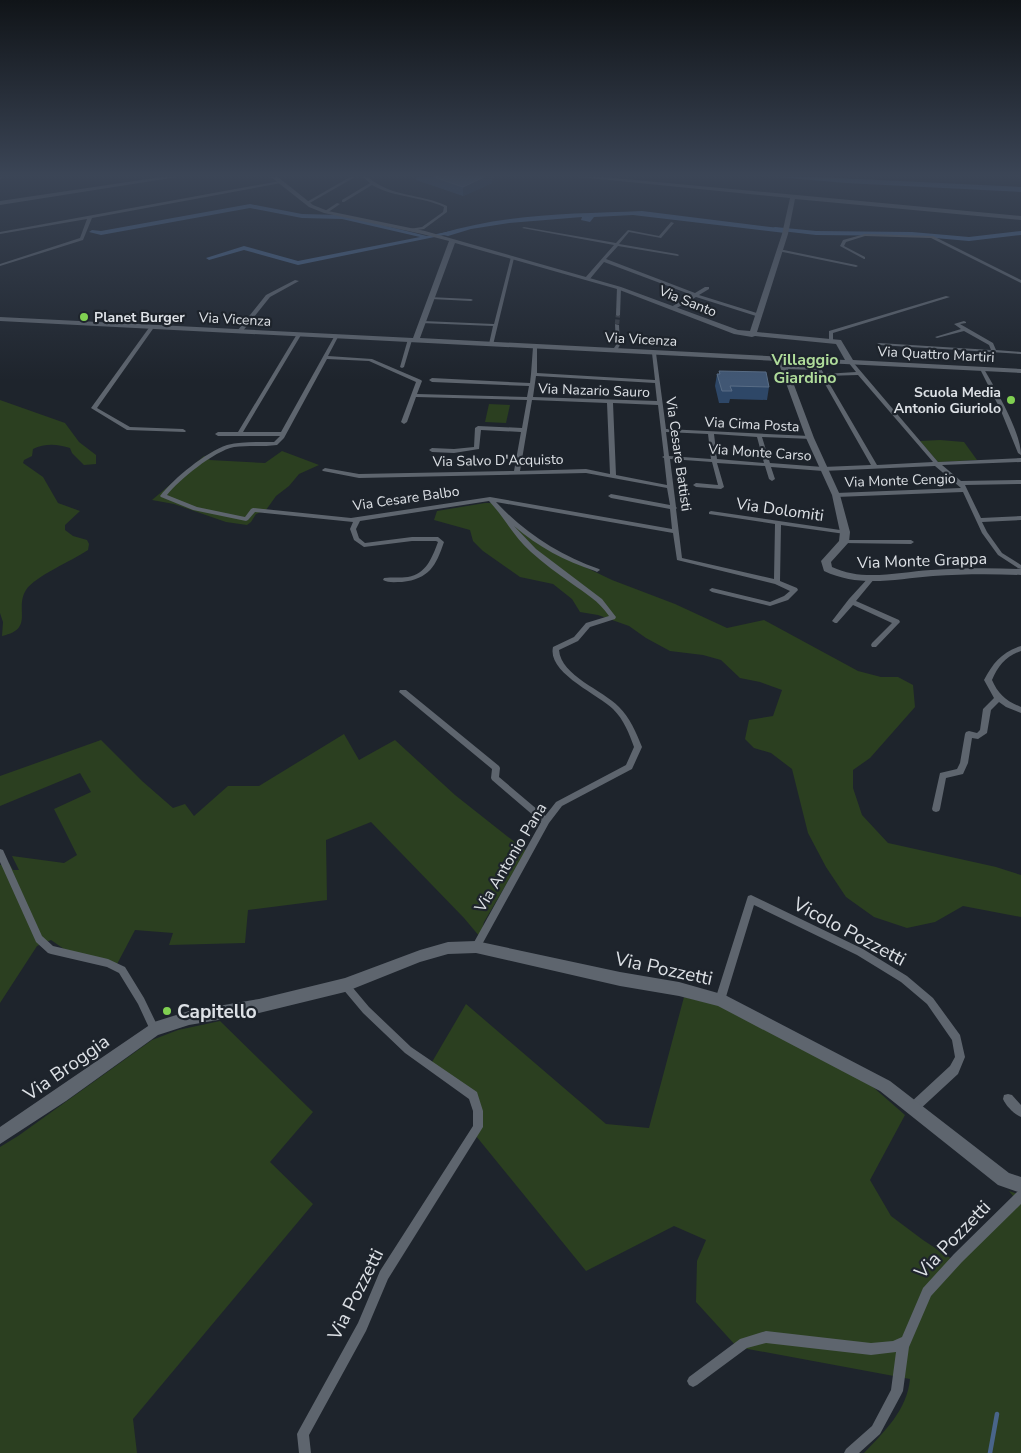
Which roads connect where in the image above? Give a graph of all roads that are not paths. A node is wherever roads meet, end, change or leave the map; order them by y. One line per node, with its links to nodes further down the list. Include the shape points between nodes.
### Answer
1 (64, 245): 13 (street)
2 (451, 245): 22 (street)
3 (469, 245): 10 (street, Via Santo)
4 (615, 245): 9 (street); 12 (street)
5 (780, 245): 8 (street)
6 (842, 245): 11 (street)
7 (947, 245): 17 (street)
8 (779, 250): 14 (street); 26 (street)
9 (677, 255)
10 (512, 258): 15 (street, Via Santo); 30 (street)
11 (864, 258)
12 (604, 260): 15 (street); 20 (street)
13 (0, 265)
14 (856, 266)
15 (587, 279): 18 (street, Via Santo)
16 (297, 281): 34 (street, via 268,296)
17 (1021, 282)
18 (619, 288): 24 (street, Via Santo); 25 (street)
19 (707, 288): 20 (street)
20 (695, 295): 24 (street); 26 (street)
21 (948, 296): 40 (street, via 831,332)
22 (431, 298): 23 (street); 28 (street)
23 (471, 300)
24 (673, 308): 36 (street, Via Santo, via 721,328)
25 (618, 315)
26 (758, 315): 36 (street)
27 (0, 319): 32 (street, Via Vicenza)
28 (423, 322): 30 (street); 39 (street)
29 (964, 322): 33 (street, via 956,324)
30 (495, 325): 41 (street)
31 (617, 325): 44 (street, via 618,345)
32 (153, 326): 34 (street, Via Vicenza); 71 (street, via 94,408 129,429)
33 (965, 329): 38 (street); 45 (street, via 991,344)
34 (240, 331): 35 (street, Via Vicenza)
35 (299, 335): 37 (street, Via Vicenza); 72 (street)
36 (752, 335): 40 (street, Via Santo)
37 (336, 337): 39 (street, Via Vicenza); 48 (street)
38 (937, 337)
39 (413, 340): 41 (street, Via Vicenza); 52 (street)
40 (831, 340): 51 (street, via 841,345)
41 (491, 344): 43 (street, Via Vicenza)
42 (879, 344): 45 (street, Via Quattro Martiri)
43 (536, 347): 44 (street, Via Vicenza); 58 (street)
44 (614, 350): 46 (street, Via Vicenza)
45 (994, 351): 47 (street, Via Quattro Martiri)
46 (654, 353): 49 (street, Via Vicenza); 62 (street, Via Cesare Battisti)
47 (1021, 353)
48 (325, 357): 64 (street, via 370,360 419,381); 75 (street)
49 (781, 360): 50 (street, Via Vicenza); 53 (street, Via Monte Grappa)
50 (814, 361): 51 (street, Via Quattro Martiri); 54 (street)
51 (850, 362): 56 (street); 57 (street, Via Quattro Martiri)
52 (402, 367)
53 (785, 368): 54 (street); 60 (street, Via Monte Grappa)
54 (819, 369): 59 (street)
55 (1021, 371): 57 (street, Via Quattro Martiri)
56 (859, 373): 59 (street); 83 (street)
57 (983, 373): 79 (street, via 1004,411)
58 (534, 374): 62 (street); 63 (street)
59 (822, 376): 60 (street); 85 (street)
60 (788, 377): 77 (street, Via Monte Grappa)
61 (432, 380): 63 (street)
62 (657, 382): 67 (street, Via Cesare Battisti)
63 (532, 384): 65 (street)
64 (413, 396): 65 (street, Via Nazario Sauro); 68 (street)
65 (529, 399): 66 (street, Via Nazario Sauro); 69 (street)
66 (610, 401): 67 (street, Via Nazario Sauro); 89 (street)
67 (659, 403): 70 (street, Via Cesare Battisti)
68 (404, 422)
69 (523, 430): 78 (street, via 478,428 477,448); 88 (street)
70 (663, 430): 73 (street, Via Cima Posta); 80 (street, Via Cesare Battisti)
71 (183, 432)
72 (240, 433): 74 (street); 75 (street)
73 (711, 433): 76 (street, Via Cima Posta); 82 (street)
74 (218, 434)
75 (283, 434): 102 (street, Via Cesare Balbo, via 275,444 226,447 189,470 168,487 163,496 187,507 246,520 253,510 351,520)
76 (759, 435): 77 (street, Via Cima Posta); 84 (street)
77 (810, 438): 86 (street, Via Monte Grappa)
78 (432, 450)
79 (1021, 453)
80 (665, 458): 82 (street, Via Monte Carso); 94 (street, Via Cesare Battisti)
81 (1021, 460): 83 (street, Via Monte Carso)
82 (714, 461): 84 (street, Via Monte Carso); 93 (street, via 721,487)
83 (937, 464): 85 (street, Via Monte Carso); 92 (street)
84 (768, 465): 86 (street, Via Monte Carso); 90 (street)
85 (875, 467): 86 (street, Via Monte Carso)
86 (823, 469): 96 (street, Via Monte Grappa)
87 (325, 470): 88 (street, Via Salvo D'Acquisto, via 359,476)
88 (517, 472): 89 (street, Via Salvo D'Acquisto, via 586,471)
89 (613, 477): 94 (street, Via Salvo D'Acquisto)
90 (772, 479)
91 (1021, 482): 92 (street)
92 (960, 483): 95 (street)
93 (696, 485)
94 (670, 488): 99 (street, Via Cesare Battisti)
95 (965, 490): 96 (street, Via Monte Cengio); 104 (street)
96 (836, 495): 107 (street, Via Monte Grappa)
97 (611, 496): 99 (street)
98 (490, 499): 100 (street); 102 (street, Via Cesare Balbo); 106 (street, Via Cesare Balbo)
99 (674, 508): 106 (street, Via Cesare Battisti)
100 (503, 513): 111 (street, via 545,548 574,563); 124 (street, Via Antonio Pana, via 508,524 540,557 594,594 610,611 613,617 588,625 581,635 555,649 556,658 571,676 612,704 630,724 638,747 629,767 560,804)
101 (711, 513): 105 (street, Via Dolomiti)
102 (358, 518): 113 (street, via 353,529 356,539 364,545 412,539 438,539 441,542 422,575 414,579)
103 (1021, 518): 104 (street)
104 (979, 520): 110 (street, via 1000,554)
105 (778, 522): 107 (street, Via Dolomiti); 114 (street)
106 (676, 532): 114 (street, Via Cesare Battisti, via 679,559)
107 (845, 532): 108 (street, Via Monte Grappa)
108 (844, 542): 109 (street); 112 (street, Via Monte Grappa, via 826,561 827,569 838,576)
109 (911, 542)
110 (1020, 569): 112 (street, Via Monte Grappa)
111 (597, 570)
112 (872, 578): 116 (street)
113 (386, 580)
114 (777, 582): 115 (street, via 795,590 786,598 770,604)
115 (712, 590)
116 (851, 601): 117 (street); 118 (street, via 897,622)
117 (835, 621)
118 (874, 645)
119 (1021, 648): 121 (street, via 1004,655 994,666 988,680)
120 (403, 692): 124 (street, via 496,768 495,778)
121 (998, 699): 122 (street); 123 (street, via 987,709 984,731 978,736 969,734 960,772 943,775)
122 (1021, 710)
123 (936, 808)
124 (546, 820): 126 (street, Via Antonio Pana)
125 (0, 853): 129 (street, via 39,939 51,950 122,970)
126 (476, 947): 127 (street, Via Pozzetti, via 448,948 420,956); 128 (street, Via Pozzetti)
127 (345, 985): 129 (street, Via Pozzetti, via 259,1006 189,1018); 138 (street, Via Pozzetti, via 408,1050 472,1096 478,1111 478,1127 384,1275 362,1327 303,1434)
128 (720, 1000): 131 (street, Via Pozzetti, via 885,1086); 131 (street, Vicolo Pozzetti, via 751,899 860,952 904,979 930,1000 957,1038 960,1057 954,1070)
129 (154, 1029): 133 (street, Via Broggia)
130 (1008, 1099): 132 (street)
131 (914, 1107): 134 (street, Via Pozzetti, via 1004,1179)
132 (1021, 1112)
133 (0, 1136)
134 (1021, 1185)
135 (1021, 1196): 136 (street, Via Pozzetti, via 927,1292)
136 (906, 1341): 137 (street, via 894,1347 871,1349 766,1336 744,1343); 139 (street, Via Pozzetti, via 897,1391 876,1430)
137 (692, 1381)
138 (305, 1453)
139 (850, 1453)

